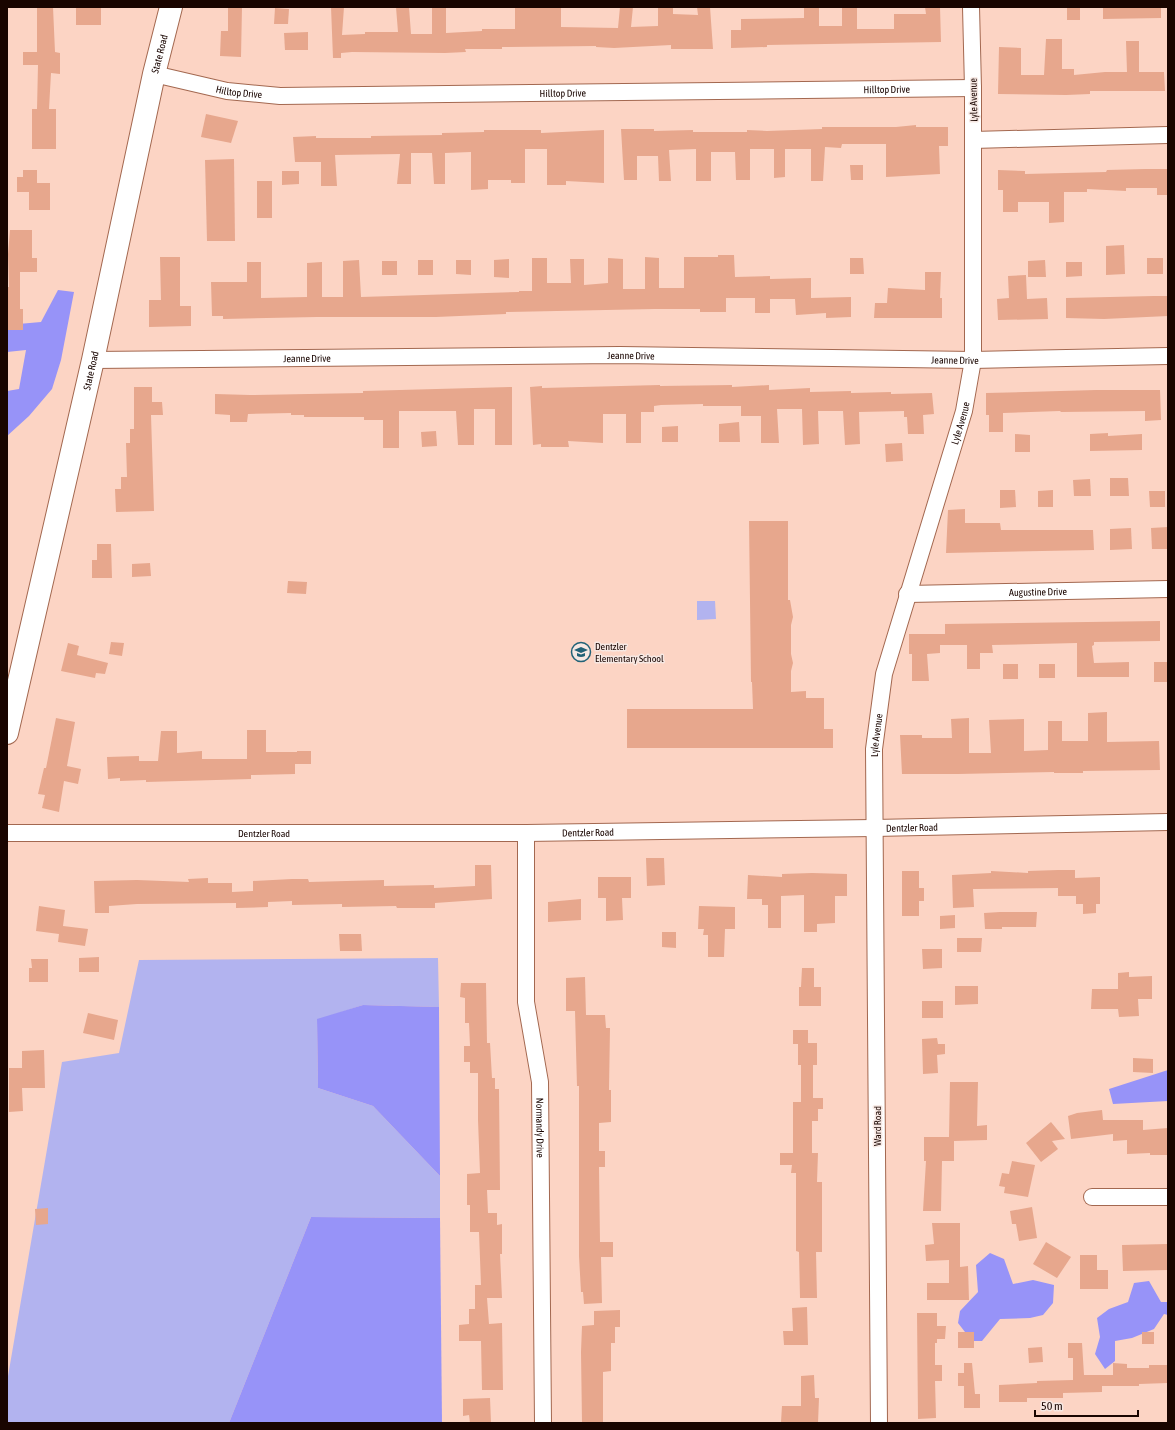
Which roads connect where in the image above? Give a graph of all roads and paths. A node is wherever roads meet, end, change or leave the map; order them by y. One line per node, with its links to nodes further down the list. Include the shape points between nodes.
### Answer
1 (171, 7): 3 (main road, State Road)
2 (971, 7): 4 (street, Lyle Avenue)
3 (154, 74): 4 (street, Hilltop Drive, via 227,91 280,96); 8 (main road, State Road)
4 (973, 88): 6 (street, Lyle Avenue)
5 (1168, 135): 6 (street)
6 (973, 140): 9 (street, Lyle Avenue)
7 (1168, 356): 9 (street, Jeanne Drive)
8 (93, 360): 9 (street, Jeanne Drive, via 620,355); 12 (main road, State Road)
9 (973, 360): 11 (street, Lyle Avenue, via 964,411)
10 (1168, 589): 11 (street, Augustine Drive)
11 (907, 594): 14 (street, Lyle Avenue, via 884,674 874,749)
12 (7, 733)
13 (1168, 822): 14 (street, Dentzler Road)
14 (874, 828): 16 (street, Dentzler Road); 20 (street, Ward Road)
15 (7, 833): 16 (street, Dentzler Road)
16 (526, 833): 19 (street, Normandy Drive, via 526,1002 540,1082)
17 (1092, 1197): 18 (street)
18 (1168, 1197)
19 (543, 1423)
20 (879, 1423)

